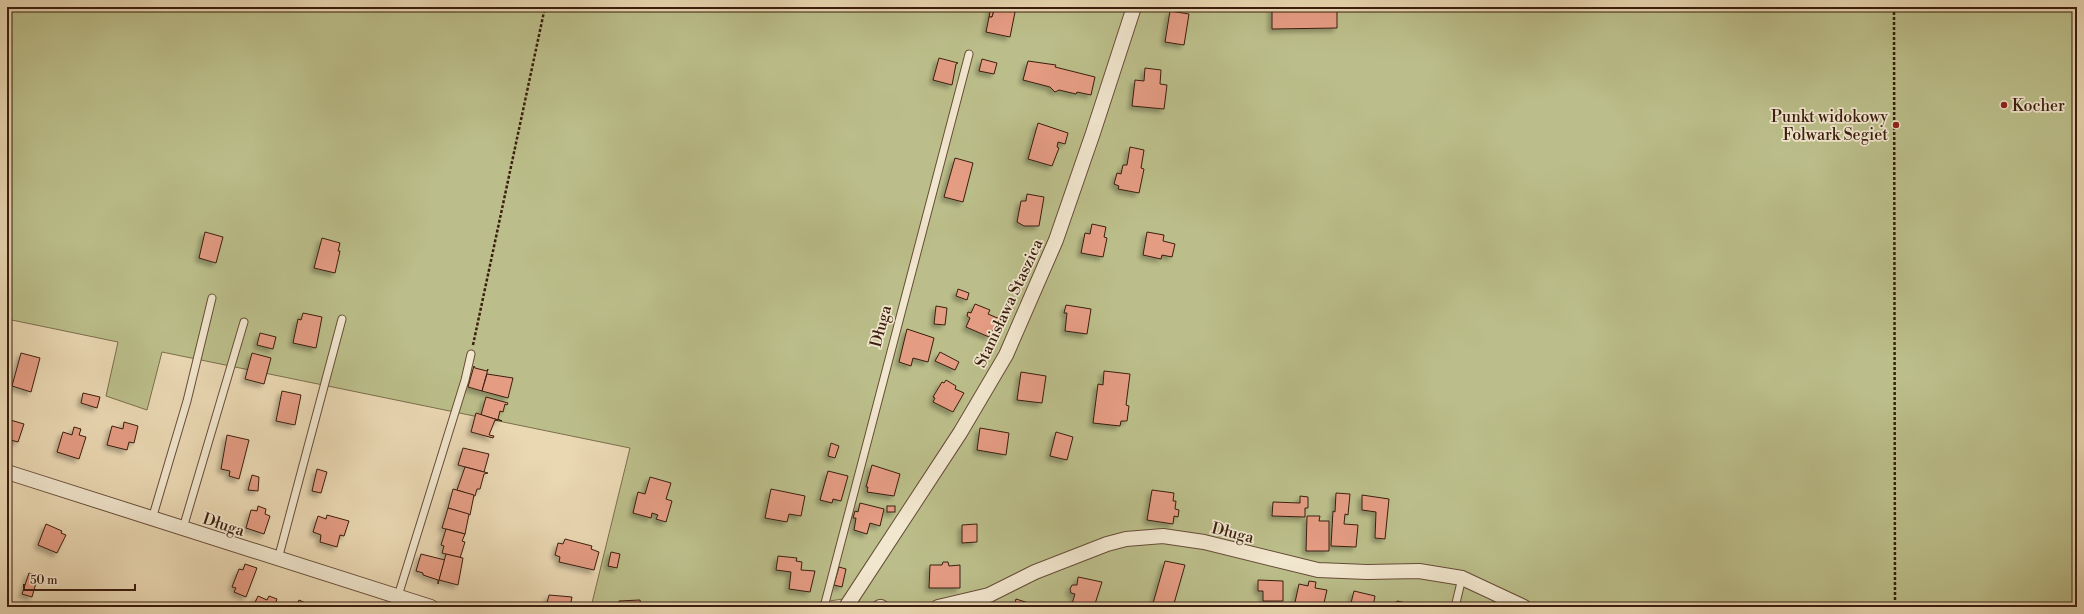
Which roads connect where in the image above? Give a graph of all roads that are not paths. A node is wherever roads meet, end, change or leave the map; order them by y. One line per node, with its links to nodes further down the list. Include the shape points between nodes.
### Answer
1 (1134, 7): 15 (street, Stanisława Staszica, via 1056,240 1006,355 960,433)
2 (969, 54): 14 (lane, Długa)
3 (212, 298): 8 (lane, via 187,401)
4 (342, 319): 10 (lane)
5 (244, 322): 9 (lane)
6 (471, 354): 12 (lane)
7 (7, 472): 8 (street, Długa)
8 (152, 519): 9 (street, Długa)
9 (183, 528): 10 (street, Długa)
10 (278, 559): 12 (street, Długa)
11 (1462, 578): 16 (street, Długa, via 1419,571 1318,570 1185,538 1146,537 1107,544 1036,572 989,595); 17 (lane); 18 (street, Długa)
12 (398, 596): 13 (street, Długa)
13 (431, 607)
14 (824, 607)
15 (846, 607)
16 (938, 607)
17 (1455, 607)
18 (1524, 607)

